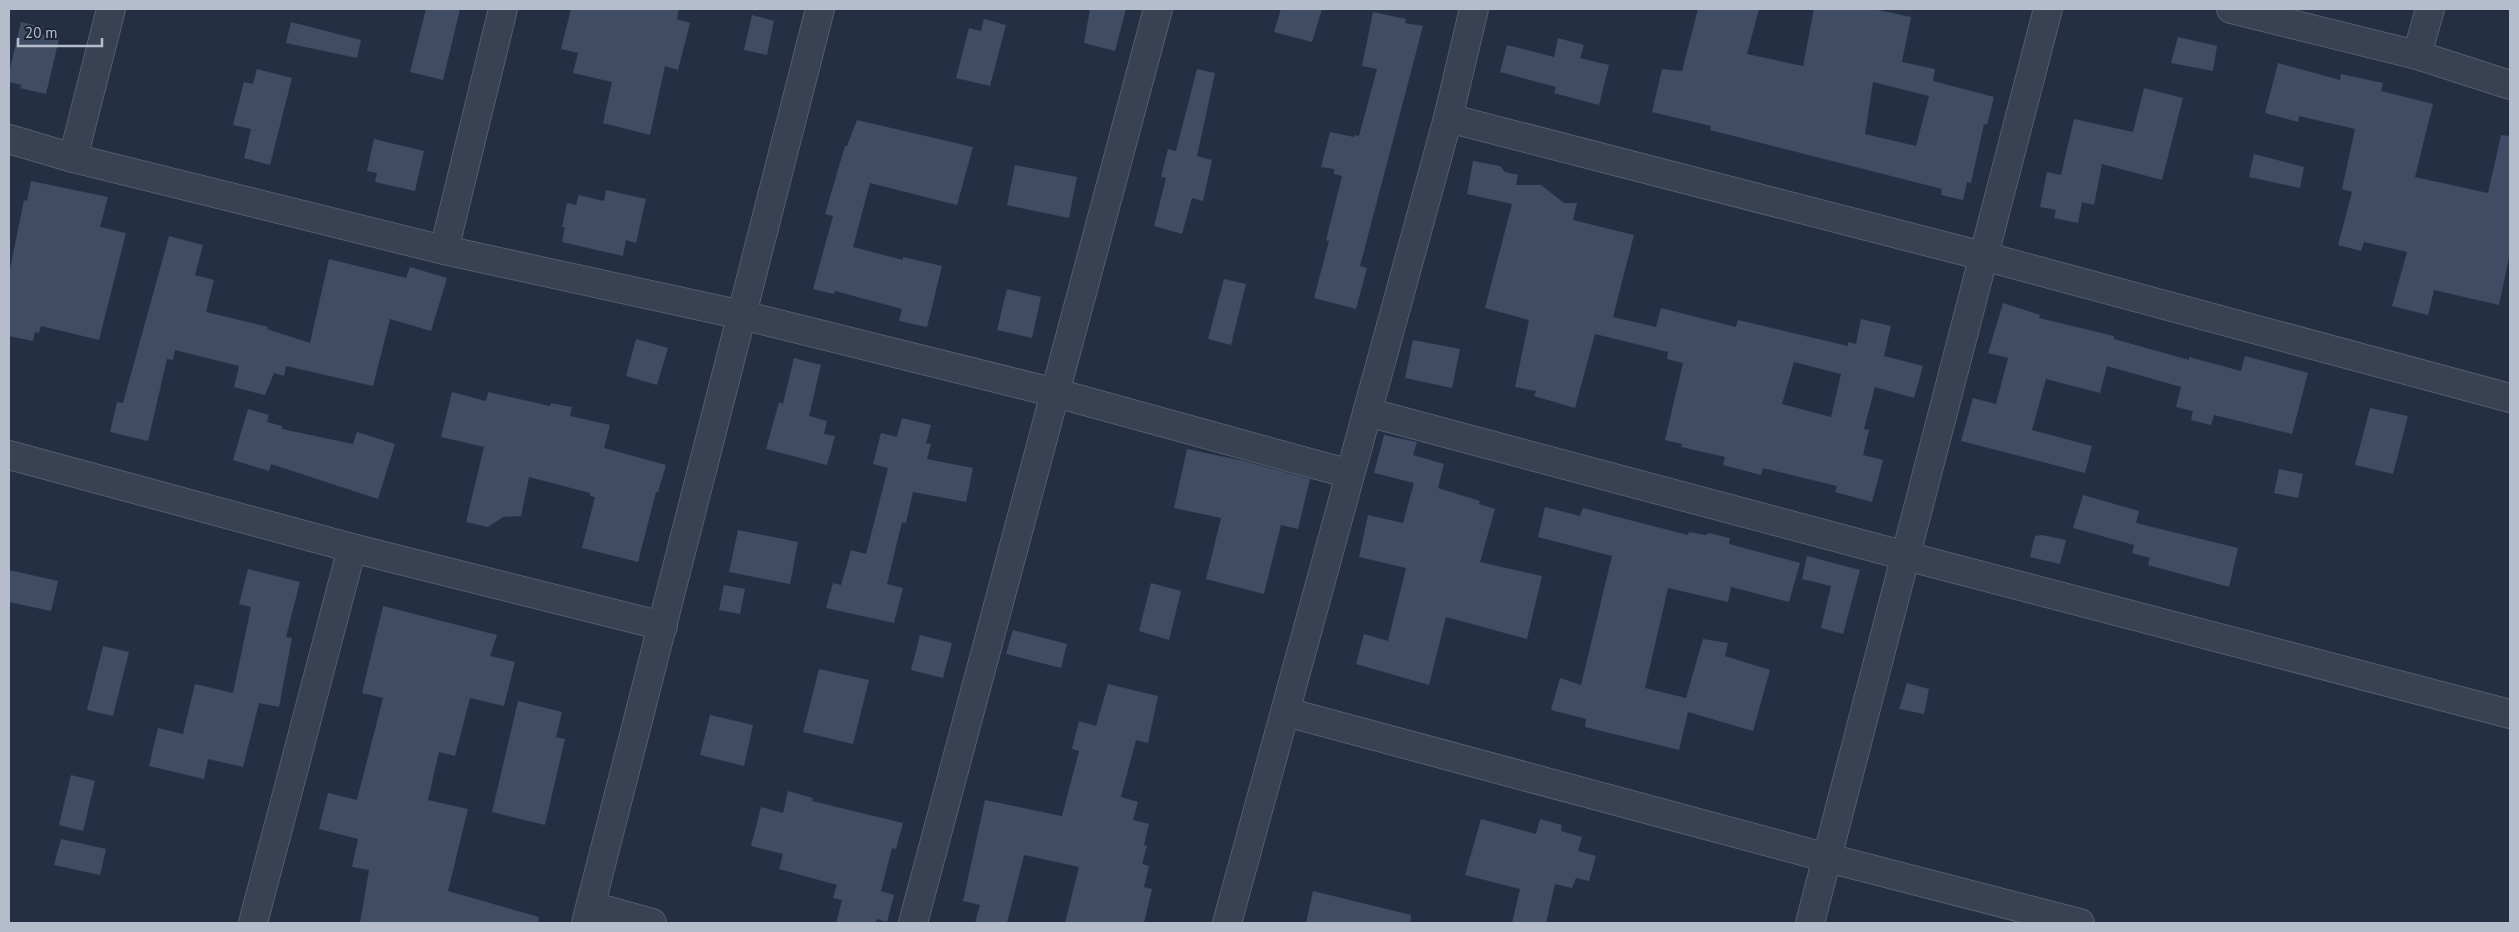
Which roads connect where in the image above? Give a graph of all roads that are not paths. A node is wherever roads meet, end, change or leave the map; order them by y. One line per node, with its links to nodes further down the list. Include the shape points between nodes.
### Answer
1 (111, 9): 13 (street)
2 (503, 9): 14 (street)
3 (820, 9): 16 (street)
4 (1158, 9): 17 (street)
5 (1474, 9): 11 (street)
6 (2048, 9): 15 (street)
7 (2231, 9): 9 (street)
8 (2430, 9): 9 (street)
9 (2416, 55): 10 (street)
10 (2510, 85)
11 (1448, 118): 15 (street); 19 (street)
12 (9, 139): 13 (street)
13 (73, 158): 14 (street)
14 (444, 250): 16 (street)
15 (1983, 256): 18 (street); 23 (street)
16 (742, 314): 17 (street); 24 (street)
17 (1056, 393): 21 (street); 32 (street)
18 (2510, 398)
19 (1367, 412): 21 (street); 23 (street)
20 (9, 455): 22 (street)
21 (1350, 474): 25 (street)
22 (352, 548): 24 (street); 30 (street)
23 (1906, 556): 26 (street); 28 (street)
24 (663, 626): 29 (street)
25 (1286, 712): 27 (street); 28 (street); 33 (street)
26 (2510, 714)
27 (1772, 830)
28 (1828, 858): 34 (street); 35 (street)
29 (589, 915): 31 (street)
30 (253, 923)
31 (652, 923)
32 (913, 923)
33 (1227, 923)
34 (1810, 923)
35 (2080, 923)

